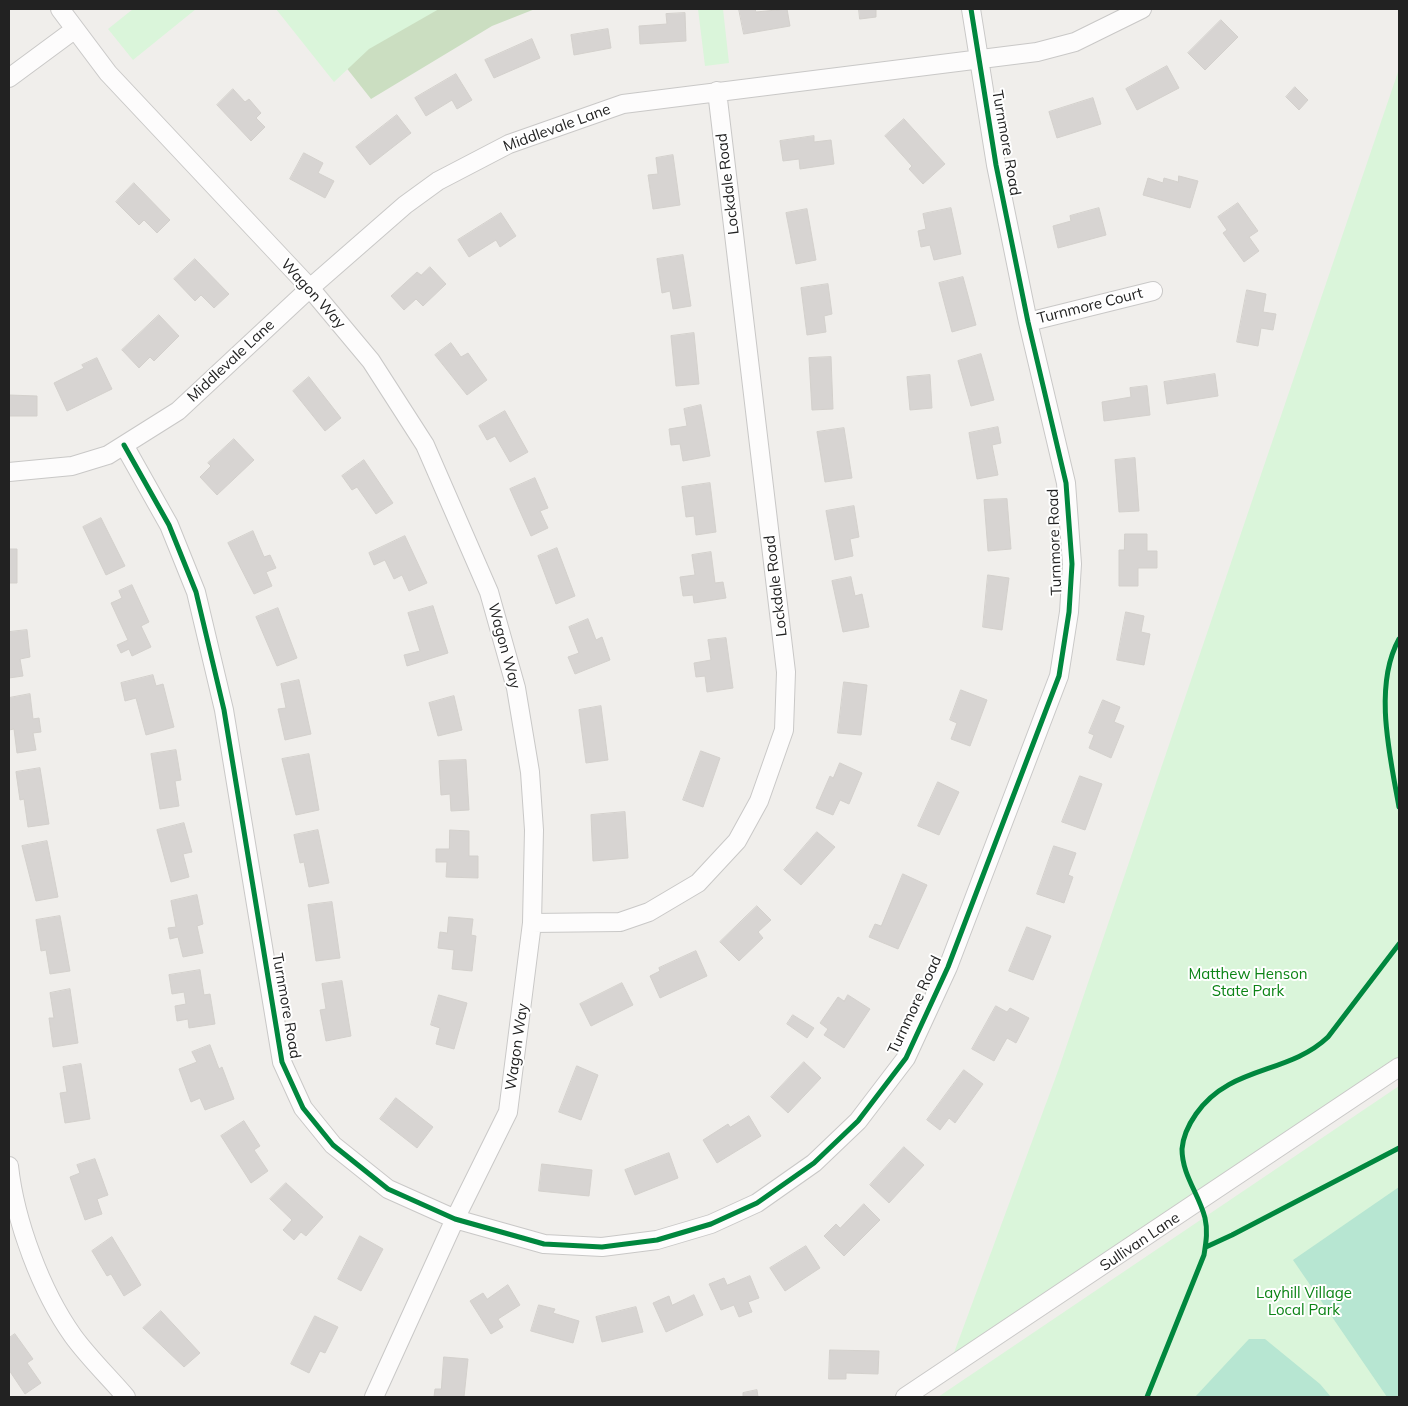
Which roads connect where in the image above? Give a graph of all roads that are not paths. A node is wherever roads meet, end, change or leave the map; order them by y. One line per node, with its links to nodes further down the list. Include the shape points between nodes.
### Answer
1 (60, 9): 4 (street, Wagon Way)
2 (971, 9): 5 (street, Turnmore Road)
3 (1142, 9): 5 (street, Middlevale Lane, via 1075,42 1037,52)
4 (74, 30): 6 (street); 8 (street, Wagon Way, via 108,73)
5 (980, 60): 7 (street, Middlevale Lane); 10 (street, Turnmore Road, via 996,165)
6 (9, 78)
7 (717, 91): 8 (street, Middlevale Lane, via 623,104 509,144 425,190); 13 (street, Lockdale Road, via 786,672 784,730 760,801 737,841 698,883 649,912 620,922)
8 (310, 288): 11 (street, Middlevale Lane, via 178,411); 13 (street, Wagon Way, via 371,361 425,445 489,592 516,688 530,772 534,830)
9 (1153, 291): 10 (street, Turnmore Court)
10 (1028, 322): 16 (street, Turnmore Road, via 1066,483 1072,564 1069,612 1059,676 948,967 906,1058 858,1121 814,1163 756,1203 711,1224 657,1240 602,1247 544,1244)
11 (124, 445): 12 (street, Middlevale Lane, via 72,466); 16 (street, Turnmore Road, via 169,525 196,592 224,710 282,1062 303,1108 333,1145 388,1189)
12 (9, 472)
13 (532, 923): 16 (street, Wagon Way, via 508,1112)
14 (1399, 1067): 19 (street, Sullivan Lane)
15 (9, 1166): 17 (street, via 12,1197 47,1290 73,1336)
16 (455, 1219): 18 (street, Wagon Way)
17 (126, 1397)
18 (374, 1397)
19 (905, 1397)

